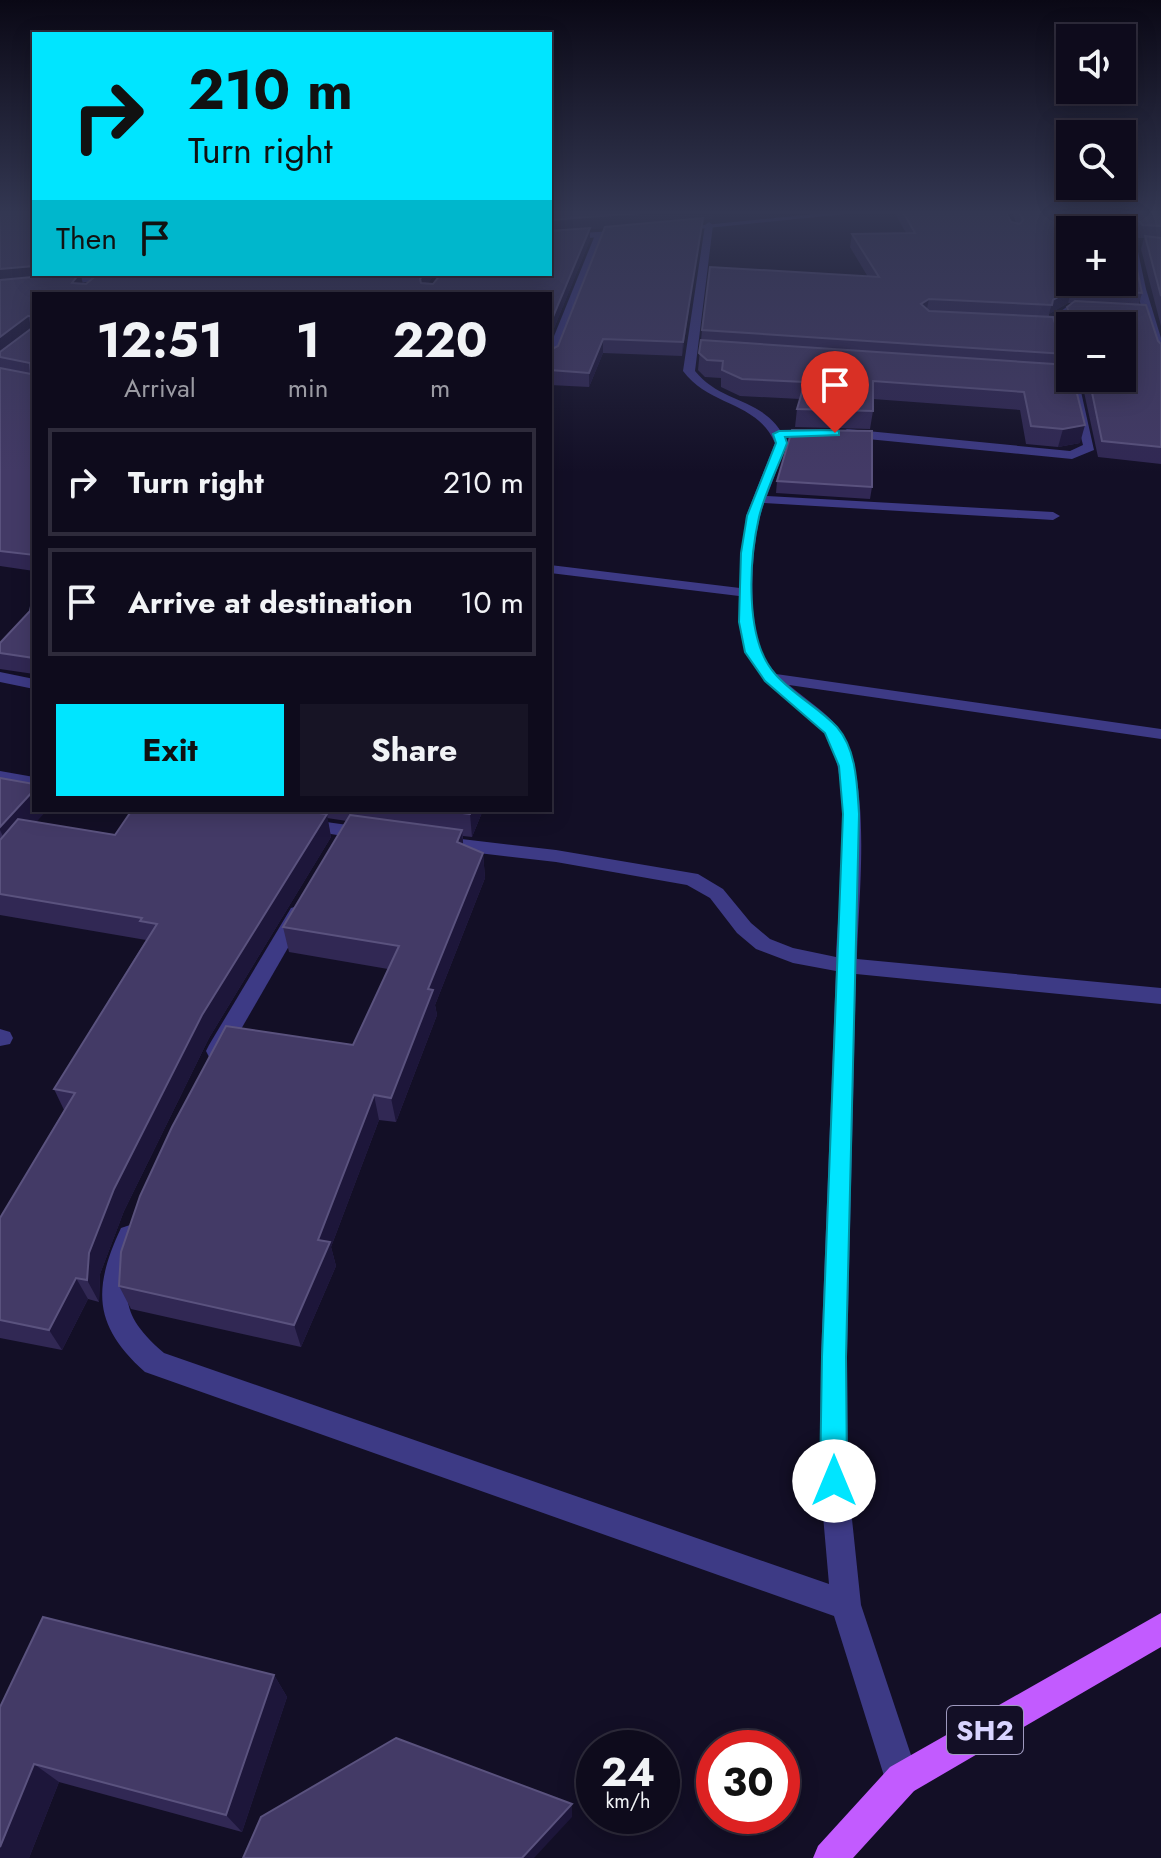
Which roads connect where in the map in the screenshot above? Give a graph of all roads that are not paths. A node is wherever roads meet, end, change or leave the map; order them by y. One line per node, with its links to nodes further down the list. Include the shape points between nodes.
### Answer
1 (574, 299): 10 (street)
2 (703, 299): 14 (street, via 698,351 689,371 696,384 763,413 785,434)
3 (1146, 299): 7 (street)
4 (1108, 311): 5 (street)
5 (1064, 312)
6 (1136, 312): 7 (street)
7 (1149, 313): 11 (street)
8 (1042, 324): 9 (street)
9 (1056, 325)
10 (552, 354)
11 (1161, 355)
12 (1075, 392): 13 (street, via 1090,447 1072,455)
13 (829, 433)
14 (760, 499): 15 (street); 17 (street, via 751,529)
15 (1053, 516)
16 (552, 569): 17 (street)
17 (747, 593): 19 (street, via 752,652)
18 (0, 677): 20 (street)
19 (771, 678): 21 (street); 30 (street, via 832,731 847,766)
20 (32, 684)
21 (1161, 734)
22 (0, 776): 23 (street)
23 (32, 782)
24 (286, 822): 25 (street)
25 (348, 831): 26 (street); 28 (street)
26 (393, 837)
27 (422, 840): 30 (street, via 691,879 711,886 763,944)
28 (332, 857)
29 (309, 895): 32 (street)
30 (848, 966): 31 (street); 34 (street, via 834,1404 834,1481)
31 (1161, 996)
32 (203, 1079)
33 (139, 1212): 34 (street, via 116,1275 114,1312 128,1341 155,1363)
34 (846, 1605): 36 (street)
35 (1161, 1629): 36 (main road, SH2)
36 (902, 1779): 37 (main road, SH2)
37 (830, 1858)

